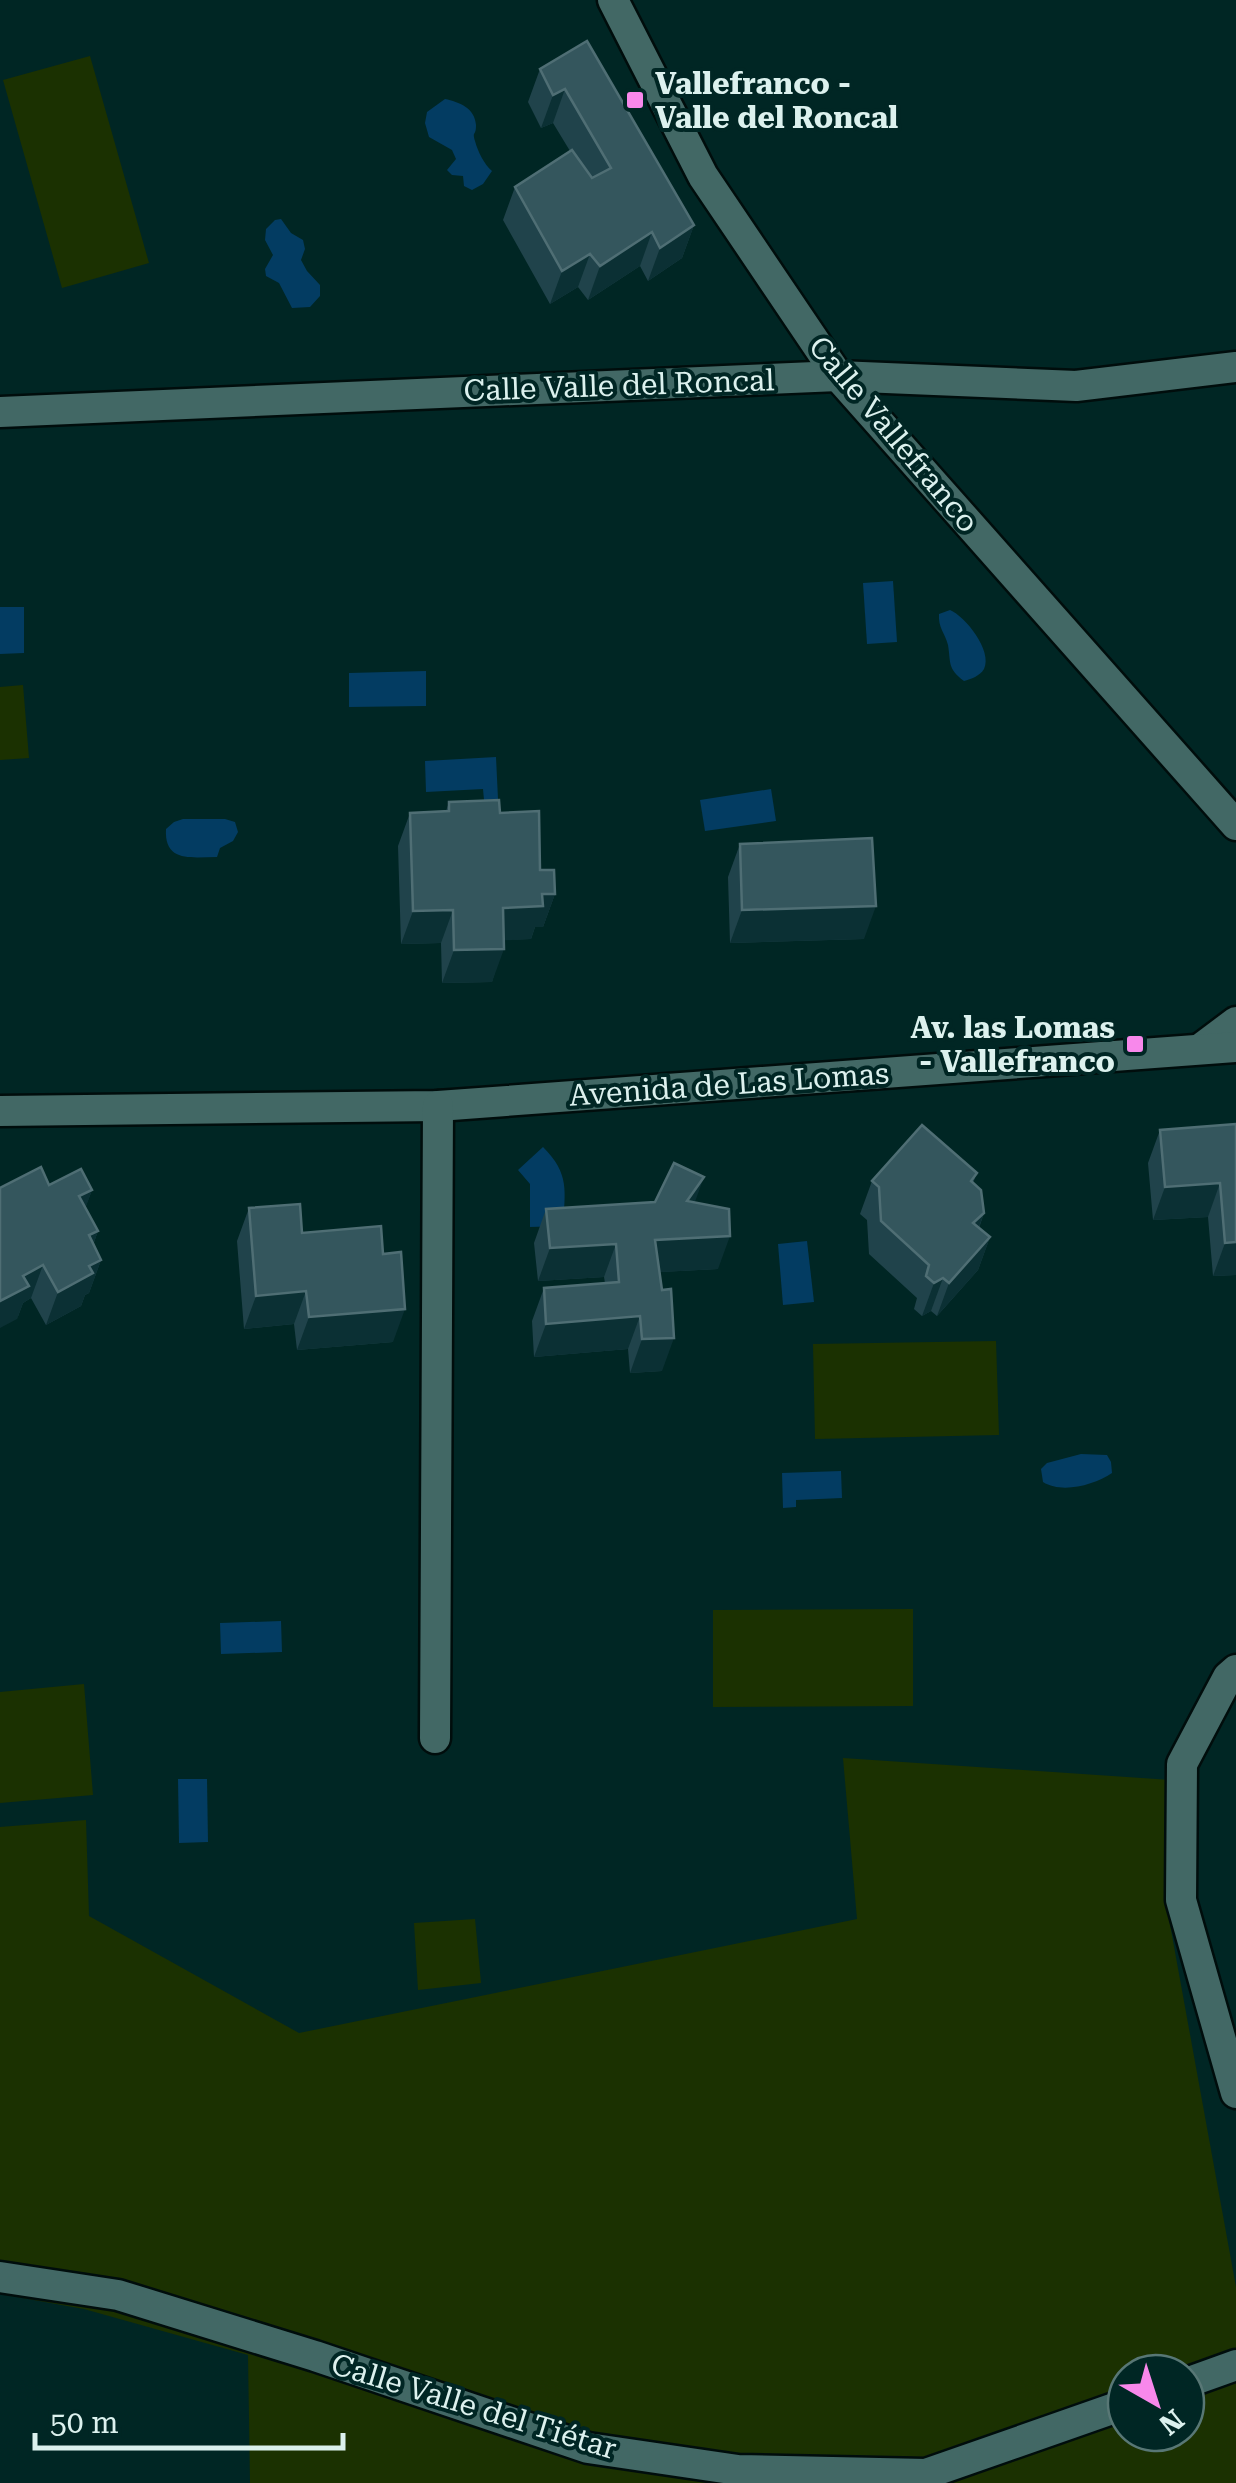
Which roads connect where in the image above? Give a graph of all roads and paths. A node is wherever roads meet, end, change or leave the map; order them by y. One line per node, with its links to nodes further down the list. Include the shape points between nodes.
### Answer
1 (613, 0): 3 (street, Calle Vallefranco, via 703,176)
2 (1236, 367): 3 (street, Calle Valle del Roncal, via 1076,386)
3 (838, 376): 4 (street, Calle Valle del Roncal); 5 (street, Calle Vallefranco)
4 (0, 412)
5 (1236, 826)
6 (1236, 1022): 8 (street)
7 (1236, 1046): 8 (street, Avenida de Las Lomas)
8 (1200, 1048): 9 (street, Avenida de Las Lomas)
9 (438, 1106): 10 (street, Avenida de Las Lomas); 12 (street)
10 (0, 1111)
11 (1236, 1670): 13 (street, via 1182,1764 1181,1861 1181,1900)
12 (435, 1738)
13 (1236, 2093)
14 (0, 2277): 17 (street, Calle Valle del Tiétar, via 118,2294 588,2448 738,2470 926,2474)
15 (1236, 2365): 16 (street)
16 (1206, 2376)
17 (1106, 2411)

